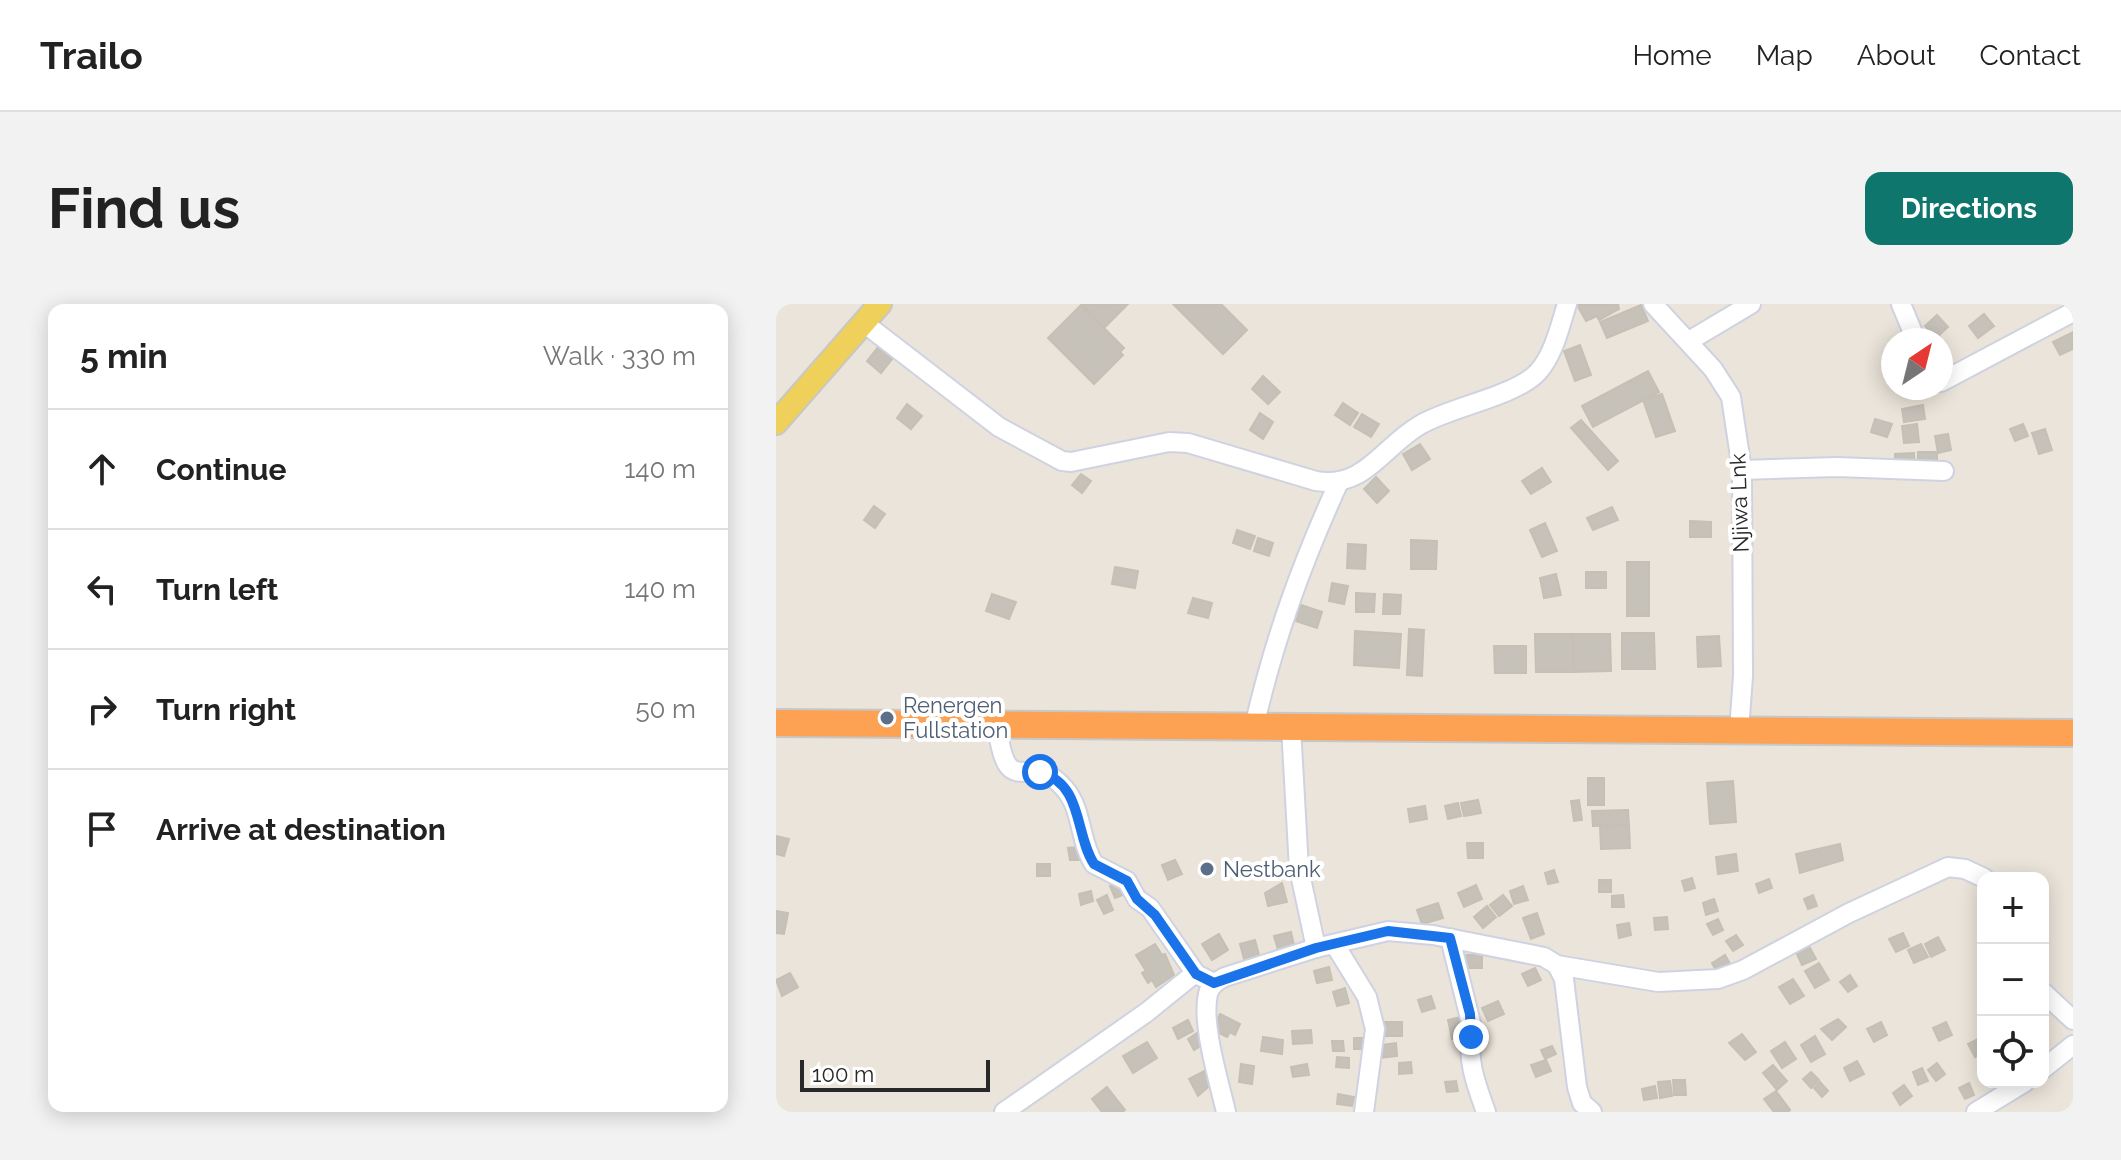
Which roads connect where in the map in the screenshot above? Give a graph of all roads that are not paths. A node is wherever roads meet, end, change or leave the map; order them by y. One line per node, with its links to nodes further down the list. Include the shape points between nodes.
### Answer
1 (880, 304): 7 (main road)
2 (1567, 304): 14 (street, via 1535,375 1420,424 1359,475)
3 (1653, 304): 9 (street, Njiwa Lnk)
4 (1751, 304): 9 (street)
5 (1901, 304): 8 (street)
6 (2073, 312): 10 (street)
7 (864, 323): 11 (main road); 14 (street, via 999,427 1062,461 1188,443)
8 (1911, 328)
9 (1689, 341): 12 (street, Njiwa Lnk, via 1731,397)
10 (1953, 376)
11 (776, 423)
12 (1742, 470): 13 (street); 19 (street, Njiwa Lnk)
13 (1944, 471)
14 (1338, 484): 17 (street, via 1273,645)
15 (997, 725): 16 (highway); 17 (highway); 25 (street, via 1007,767 1048,774 1062,785 1080,817 1094,864 1127,881)
16 (777, 726)
17 (1254, 727): 18 (highway)
18 (1291, 727): 19 (highway); 23 (street, via 1306,916)
19 (1739, 731): 20 (highway)
20 (2073, 733)
21 (1977, 875): 24 (street, via 1948,867 1718,979 1658,982)
22 (1450, 938): 23 (street, via 1388,931); 24 (street, via 1544,957); 35 (street, via 1473,1031 1472,1066)
23 (1326, 946): 26 (street); 34 (street, via 1367,997 1375,1029)
24 (1557, 965): 36 (street, via 1564,979 1577,1087)
25 (1196, 974): 26 (street); 32 (street)
26 (1214, 983): 33 (street, via 1208,994 1209,1024)
27 (2049, 998): 28 (street)
28 (2073, 1020)
29 (2073, 1045): 30 (street)
30 (2049, 1064)
31 (2015, 1088): 37 (street)
32 (1004, 1112)
33 (1226, 1112)
34 (1364, 1112)
35 (1486, 1112)
36 (1592, 1112)
37 (1976, 1112)

